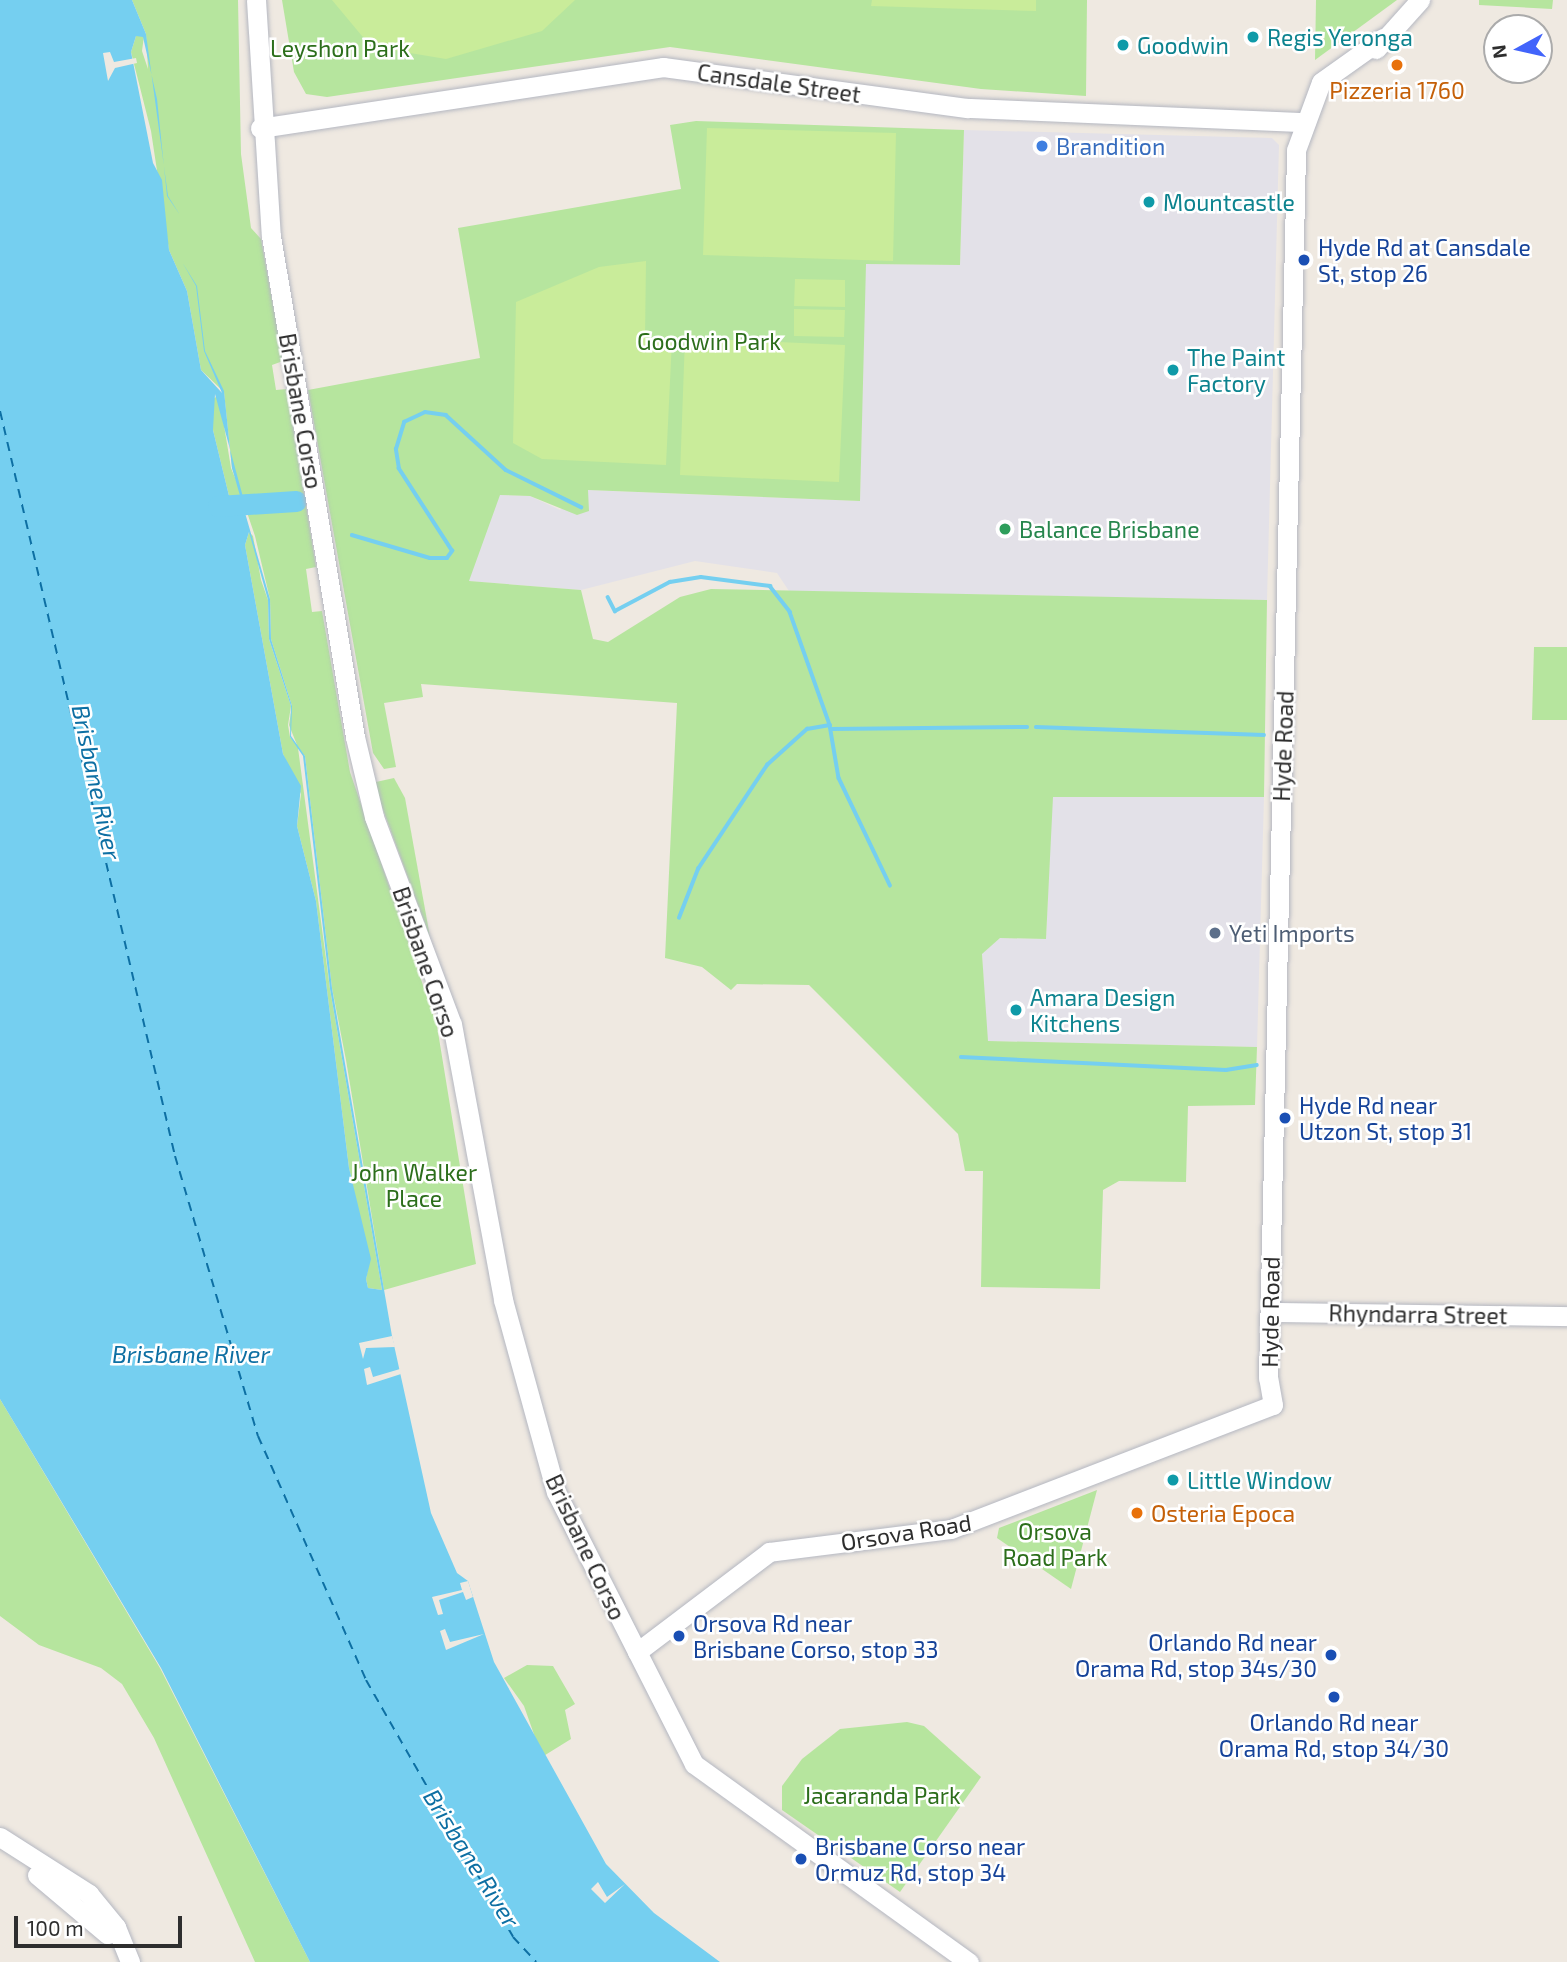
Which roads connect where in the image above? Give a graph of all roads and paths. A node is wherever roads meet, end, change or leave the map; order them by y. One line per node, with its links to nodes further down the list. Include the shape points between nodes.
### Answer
1 (256, 0): 4 (street, Brisbane Corso)
2 (1420, 0): 3 (street, Hyde Road, via 1383,38 1334,69)
3 (1302, 122): 4 (street, Cansdale Street, via 968,108 663,67); 5 (street, Hyde Road, via 1295,163)
4 (260, 128): 8 (street, Brisbane Corso, via 271,236 369,796 452,1024 500,1287 556,1492)
5 (1270, 1312): 6 (street, Rhyndarra Street); 7 (street, Hyde Road)
6 (1567, 1316)
7 (1273, 1405): 8 (street, Orsova Road, via 951,1530 769,1552)
8 (637, 1652): 12 (street, Brisbane Corso, via 705,1777)
9 (0, 1837): 11 (street, via 89,1894 116,1927)
10 (0, 1852): 11 (street, via 74,1900)
11 (130, 1962)
12 (969, 1962)

